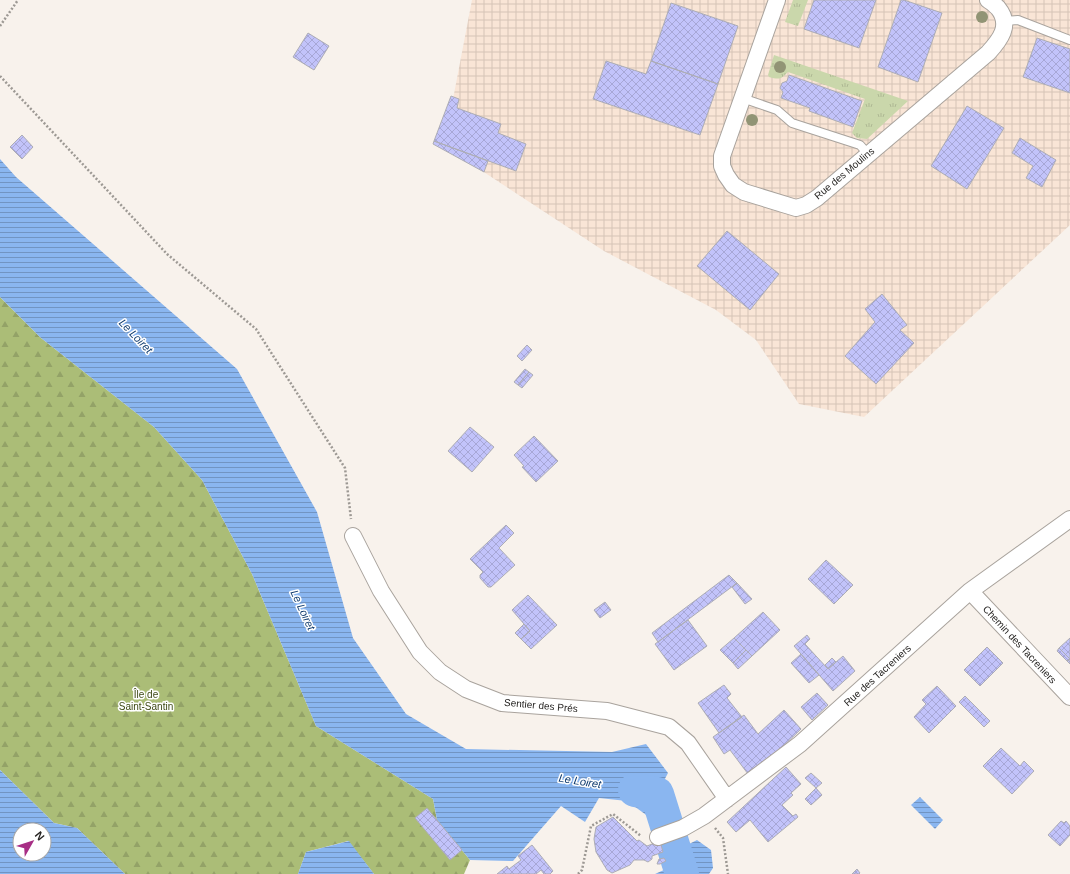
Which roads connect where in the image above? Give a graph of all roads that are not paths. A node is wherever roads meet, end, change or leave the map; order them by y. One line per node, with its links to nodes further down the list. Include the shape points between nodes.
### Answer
1 (777, 0): 5 (street, Rue des Moulins)
2 (988, 0): 3 (street, via 1002,12)
3 (1005, 21): 4 (lane, via 1018,20); 6 (street, Rue des Moulins, via 998,42 988,53)
4 (1070, 40)
5 (742, 98): 6 (lane, via 777,110 792,123 860,145); 6 (street, Rue des Moulins, via 722,156 722,166 733,185 744,192 796,208 806,205)
6 (868, 154)
7 (1070, 520): 9 (street, Rue des Tacreniers)
8 (353, 536): 11 (street, Sentier des Prés, via 381,591 420,652 440,672 466,689 502,703 607,711 669,727 688,743)
9 (970, 591): 10 (street, Chemin des Tacreniers); 11 (street, Rue des Tacreniers, via 800,744)
10 (1070, 697)
11 (727, 799): 12 (street, Rue des Tacreniers, via 683,828)
12 (658, 838)

